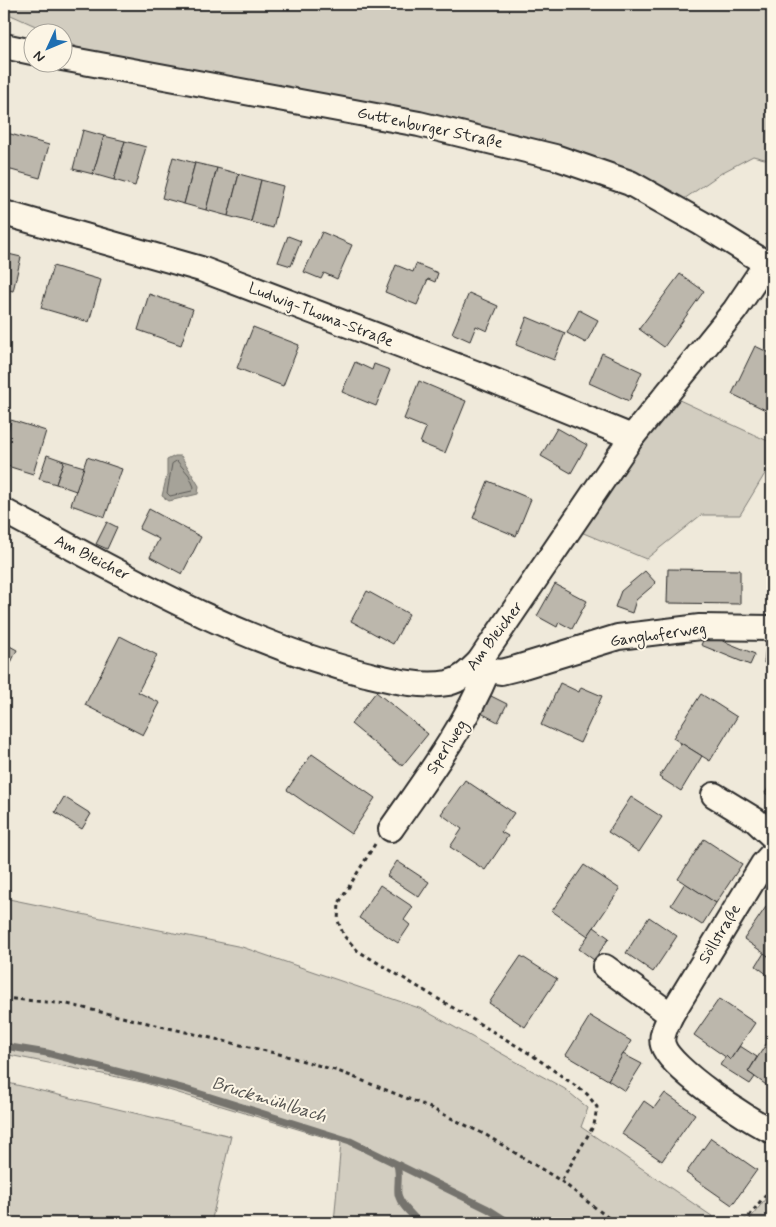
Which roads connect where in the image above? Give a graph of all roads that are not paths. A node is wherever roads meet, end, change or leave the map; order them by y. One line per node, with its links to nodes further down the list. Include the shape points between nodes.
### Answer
1 (4, 46): 2 (street)
2 (22, 50)
3 (72, 60): 5 (street, Guttenburger Straße, via 419,124 555,157 638,188 709,227)
4 (4, 213): 6 (street, Ludwig-Thoma-Straße, via 201,270 474,373)
5 (769, 266): 6 (street, Am Bleicher)
6 (632, 437): 9 (street, Am Bleicher)
7 (4, 511): 9 (street, Am Bleicher, via 194,610 329,665 390,680 435,685 450,682)
8 (772, 628): 9 (street, Ganghoferweg, via 700,627 628,636 501,672)
9 (483, 666): 11 (street, Sperlweg, via 475,701 454,738)
10 (714, 795): 12 (street, via 755,820)
11 (391, 829)
12 (772, 836)
13 (772, 854): 15 (street, Söllstraße)
14 (604, 967): 15 (street)
15 (671, 1015): 16 (street, Söllstraße, via 662,1036 662,1045 671,1059 732,1106)
16 (772, 1131)

